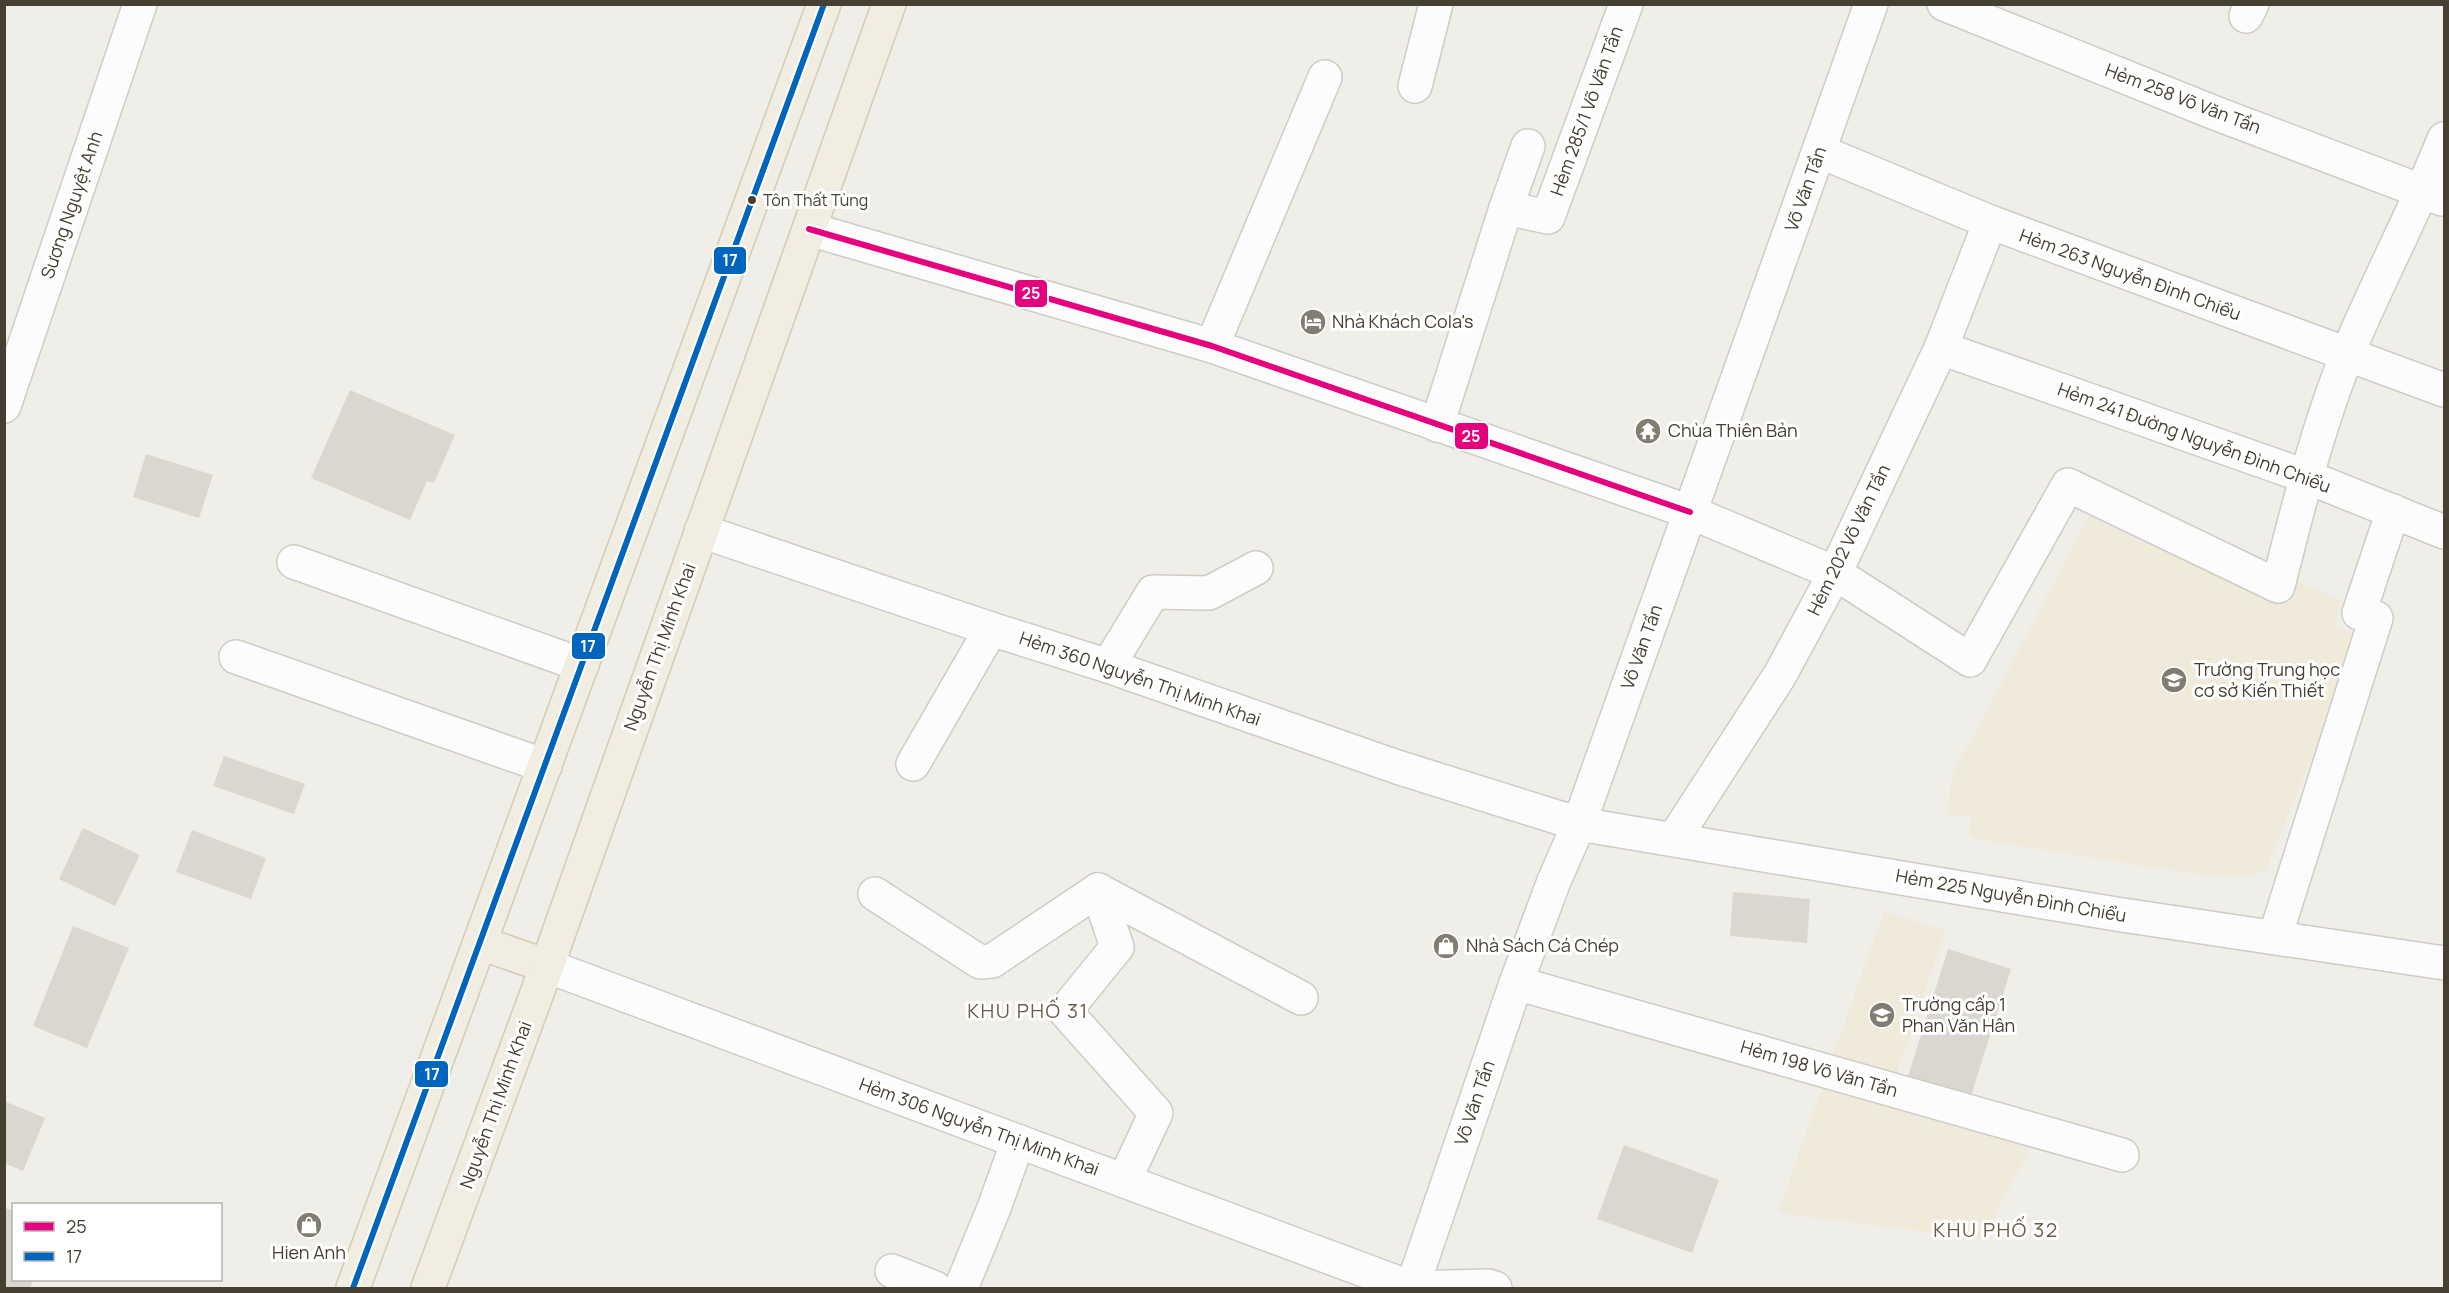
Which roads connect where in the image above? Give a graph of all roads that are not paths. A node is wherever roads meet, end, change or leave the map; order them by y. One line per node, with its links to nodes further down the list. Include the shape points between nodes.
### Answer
1 (140, 4): 21 (street, Sương Nguyệt Anh)
2 (824, 4): 33 (main road)
3 (889, 4): 16 (main road, Nguyễn Thị Minh Khai)
4 (1436, 4): 9 (street)
5 (1626, 4): 14 (street, Hẻm 285/1 Võ Văn Tần, via 1548,216)
6 (1871, 4): 12 (street, Võ Văn Tần)
7 (1944, 4): 13 (street, Hẻm 258 Võ Văn Tần)
8 (1325, 77): 17 (street)
9 (1415, 86)
10 (2445, 139): 13 (street)
11 (1528, 146): 14 (street)
12 (1819, 151): 15 (street, Hẻm 263 Nguyễn Ðình Chiểu); 25 (street, Võ Văn Tần)
13 (2434, 196): 19 (street)
14 (1506, 208): 22 (street)
15 (1990, 222): 18 (street, Hẻm 202 Võ Văn Tần); 19 (street, Hẻm 263 Nguyễn Ðình Chiểu)
16 (809, 229): 17 (street); 26 (main road, Nguyễn Thị Minh Khai)
17 (1212, 346): 22 (street)
18 (1941, 348): 23 (street, Hẻm 241 Đường Nguyễn Đình Chiểu); 30 (street, Hẻm 202 Võ Văn Tần)
19 (2347, 355): 20 (street, Hẻm 263 Nguyễn Ðình Chiểu); 23 (street)
20 (2445, 390)
21 (4, 406)
22 (1437, 425): 25 (street)
23 (2305, 476): 24 (street, Hẻm 241 Đường Nguyễn Đình Chiểu); 30 (street, via 2278,585 2068,485 1970,660)
24 (2393, 511): 27 (street, Hẻm 241 Đường Nguyễn Đình Chiểu); 41 (street, via 2359,613 2376,618)
25 (1690, 512): 30 (street); 37 (street, Võ Văn Tần)
26 (701, 531): 31 (street, Hẻm 360 Nguyễn Thị Minh Khai); 44 (main road, Nguyễn Thị Minh Khai)
27 (2445, 532)
28 (294, 562): 33 (street)
29 (1256, 568): 34 (street, via 1209,593 1153,592)
30 (1834, 573): 38 (street, Hẻm 202 Võ Văn Tần, via 1780,675)
31 (991, 629): 34 (street, Hẻm 360 Nguyễn Thị Minh Khai); 35 (street)
32 (236, 657): 36 (street)
33 (582, 665): 36 (main road)
34 (1108, 666): 37 (street, Hẻm 360 Nguyễn Thị Minh Khai)
35 (913, 764)
36 (545, 766): 42 (main road)
37 (1579, 824): 38 (street, Hẻm 225 Nguyễn Ðình Chiểu); 45 (street, Võ Văn Tần)
38 (1674, 839): 41 (street, Hẻm 225 Nguyễn Ðình Chiểu)
39 (1098, 890): 40 (street, via 992,961 980,962); 46 (street); 49 (street, via 1117,947 1065,1011 1156,1113)
40 (875, 894)
41 (2275, 937): 43 (street, Hẻm 225 Nguyễn Ðình Chiểu)
42 (480, 943): 44 (main road); 51 (main road)
43 (2445, 963)
44 (547, 966): 47 (street, Hẻm 306 Nguyễn Thị Minh Khai); 52 (main road, Nguyễn Thị Minh Khai)
45 (1516, 983): 48 (street, Hẻm 198 Võ Văn Tần); 55 (street, Võ Văn Tần)
46 (1301, 998)
47 (1018, 1142): 49 (street, Hẻm 306 Nguyễn Thị Minh Khai); 54 (street)
48 (2122, 1155)
49 (1124, 1181): 55 (street, Hẻm 306 Nguyễn Thị Minh Khai)
50 (892, 1271): 53 (street)
51 (353, 1288)
52 (428, 1288)
53 (935, 1288)
54 (961, 1288)
55 (1412, 1288): 56 (street)
56 (1495, 1288)

